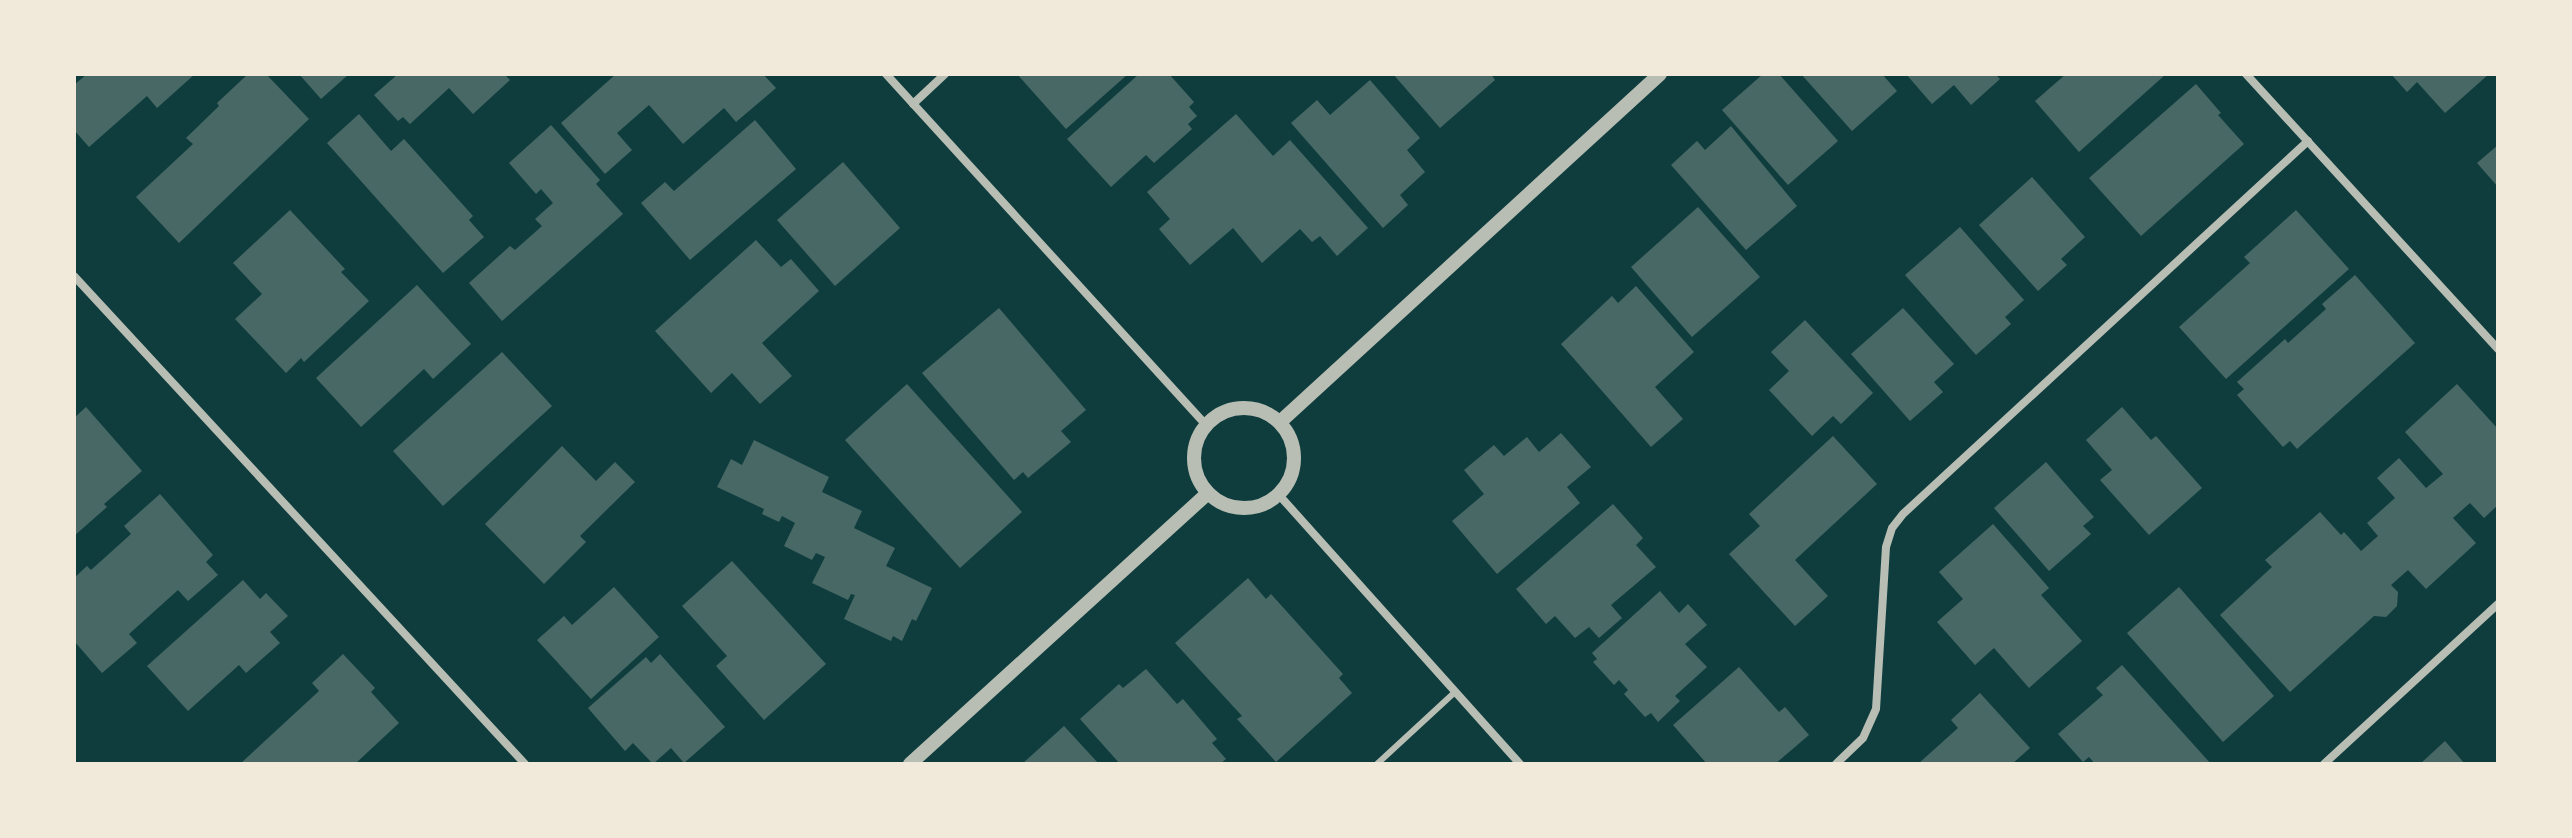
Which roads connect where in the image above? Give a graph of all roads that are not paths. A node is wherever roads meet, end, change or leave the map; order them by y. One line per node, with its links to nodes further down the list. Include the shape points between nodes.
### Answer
1 (886, 74): 5 (street)
2 (945, 74): 5 (street)
3 (1660, 74): 9 (street)
4 (2246, 74): 6 (street)
5 (913, 104): 10 (street)
6 (2308, 141): 8 (street); 19 (street, via 1892,528 1886,547 1876,709 1863,738)
7 (74, 276): 15 (street)
8 (2498, 349)
9 (1280, 422): 10 (street, via 1251,407 1218,414); 12 (street, via 1294,451 1294,467)
10 (1206, 425): 11 (street, via 1194,451 1199,481)
11 (1208, 493): 12 (street, via 1235,507 1250,508); 16 (street)
12 (1279, 495): 14 (street)
13 (2498, 604): 20 (street)
14 (1455, 692): 17 (lane); 18 (street)
15 (525, 764)
16 (910, 764)
17 (1377, 764)
18 (1520, 764)
19 (1836, 764)
20 (2324, 764)

